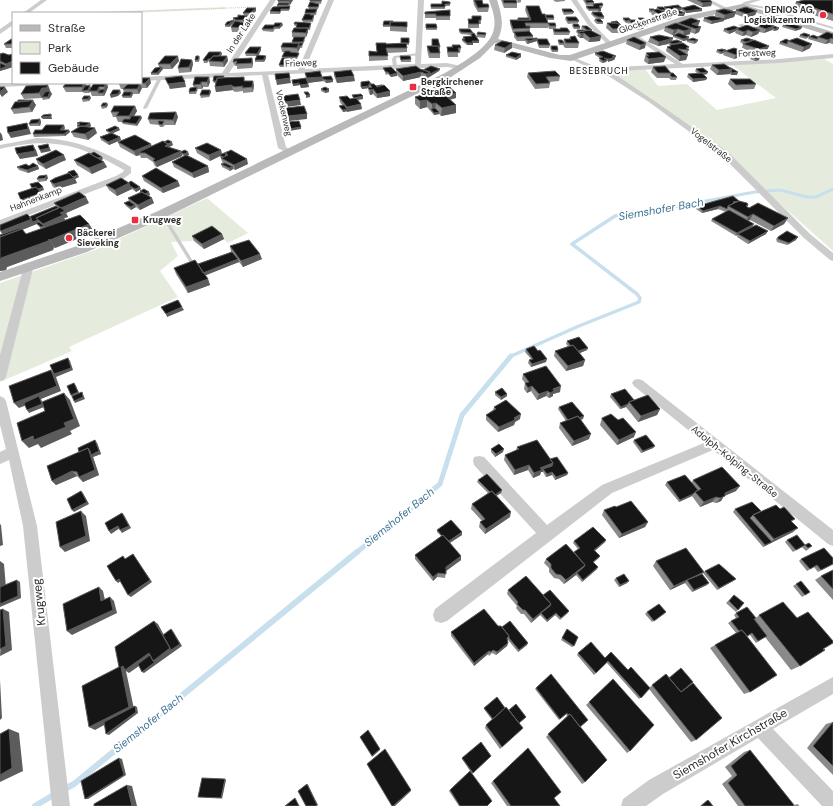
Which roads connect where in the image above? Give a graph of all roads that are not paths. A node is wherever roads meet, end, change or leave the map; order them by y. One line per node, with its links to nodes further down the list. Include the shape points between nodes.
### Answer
1 (44, 0): 11 (street)
2 (273, 0): 32 (street, In der Lake)
3 (331, 0): 30 (street)
4 (421, 0): 21 (street)
5 (493, 0): 19 (street, via 499,22)
6 (574, 0): 20 (street, via 590,24)
7 (707, 0): 10 (street)
8 (758, 0): 9 (street)
9 (743, 5): 10 (street, Glockenstraße); 12 (street, Glockenstraße); 15 (lane, via 765,8)
10 (724, 8): 18 (street, Glockenstraße)
11 (27, 12)
12 (770, 16): 14 (street); 17 (street, Glockenstraße)
13 (12, 23): 16 (street)
14 (741, 25)
15 (833, 28)
16 (0, 32)
17 (833, 35)
18 (635, 36): 20 (street, Glockenstraße); 24 (street)
19 (493, 40): 23 (street, Glockenstraße, via 554,57); 26 (street)
20 (610, 44): 23 (street, Glockenstraße)
21 (419, 54): 25 (street); 27 (lane, via 395,57)
22 (833, 56): 24 (street, Forstweg)
23 (571, 58): 28 (street, Vogelstraße)
24 (681, 65): 29 (street, Forstweg)
25 (418, 66): 26 (street, Frieweg); 27 (street, Frieweg)
26 (462, 66): 40 (street)
27 (395, 67): 30 (street, Frieweg)
28 (591, 67): 29 (street, Forstweg); 33 (street, Vogelstraße)
29 (616, 69): 33 (street)
30 (301, 71): 31 (street, Frieweg)
31 (265, 74): 32 (street, Frieweg); 40 (street, Vockenweg, via 282,148)
32 (224, 75): 34 (street, Frieweg)
33 (612, 76): 43 (street, Vogelstraße, via 725,154 762,193)
34 (160, 78): 35 (street, Frieweg); 38 (lane)
35 (142, 79)
36 (24, 84): 37 (street)
37 (0, 85)
38 (145, 108)
39 (0, 147): 42 (street, Hahnenkamp, via 38,140 62,142 103,154 128,169 127,173 119,178)
40 (289, 152): 41 (street)
41 (162, 214): 44 (lane); 45 (street, via 82,249)
42 (0, 223)
43 (833, 258)
44 (191, 261)
45 (28, 269): 46 (street); 47 (street)
46 (0, 277)
47 (0, 377)
48 (638, 383): 50 (street, Adolph-Kolping-Straße)
49 (0, 401): 51 (street, Krugweg)
50 (714, 444): 54 (street, via 607,489); 55 (street, Adolph-Kolping-Straße)
51 (13, 451): 52 (street); 60 (street, Krugweg, via 30,526)
52 (0, 459)
53 (479, 461): 54 (street)
54 (546, 534): 56 (street)
55 (833, 539)
56 (441, 614)
57 (833, 685): 58 (street, Siemshofer Kirchstraße)
58 (760, 728): 59 (street); 61 (street, Siemshofer Kirchstraße, via 656,786)
59 (833, 804)
60 (61, 805)
61 (630, 806)

